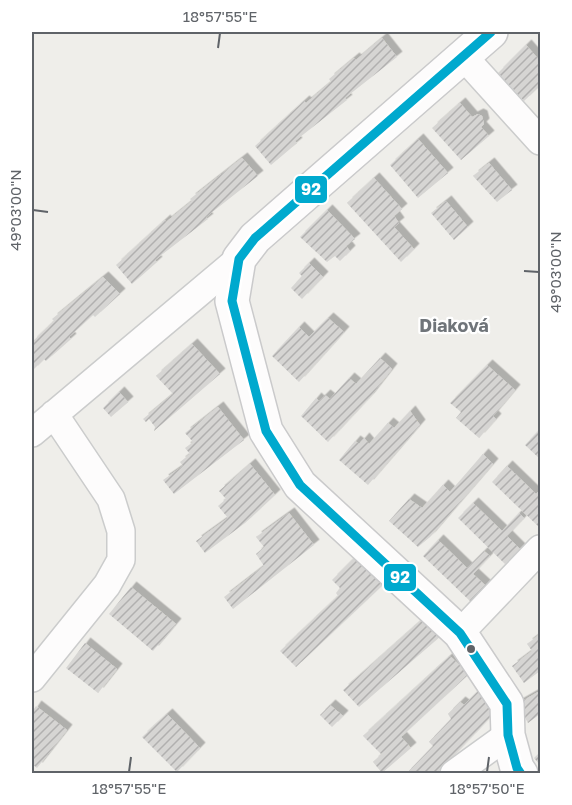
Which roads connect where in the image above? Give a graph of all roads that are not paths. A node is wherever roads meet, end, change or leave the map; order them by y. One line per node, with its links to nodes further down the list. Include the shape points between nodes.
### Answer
1 (491, 32): 2 (street)
2 (463, 56): 3 (street); 4 (street, via 255,238)
3 (540, 141)
4 (239, 259): 5 (street); 8 (street, via 232,301 266,430 300,485)
5 (54, 414): 6 (street); 9 (street, via 111,500 121,531 121,560 107,585)
6 (32, 433)
7 (540, 549): 8 (street)
8 (460, 633): 10 (street, via 507,704)
9 (32, 678)
10 (508, 735): 11 (street); 12 (street)
11 (454, 774)
12 (521, 774)

